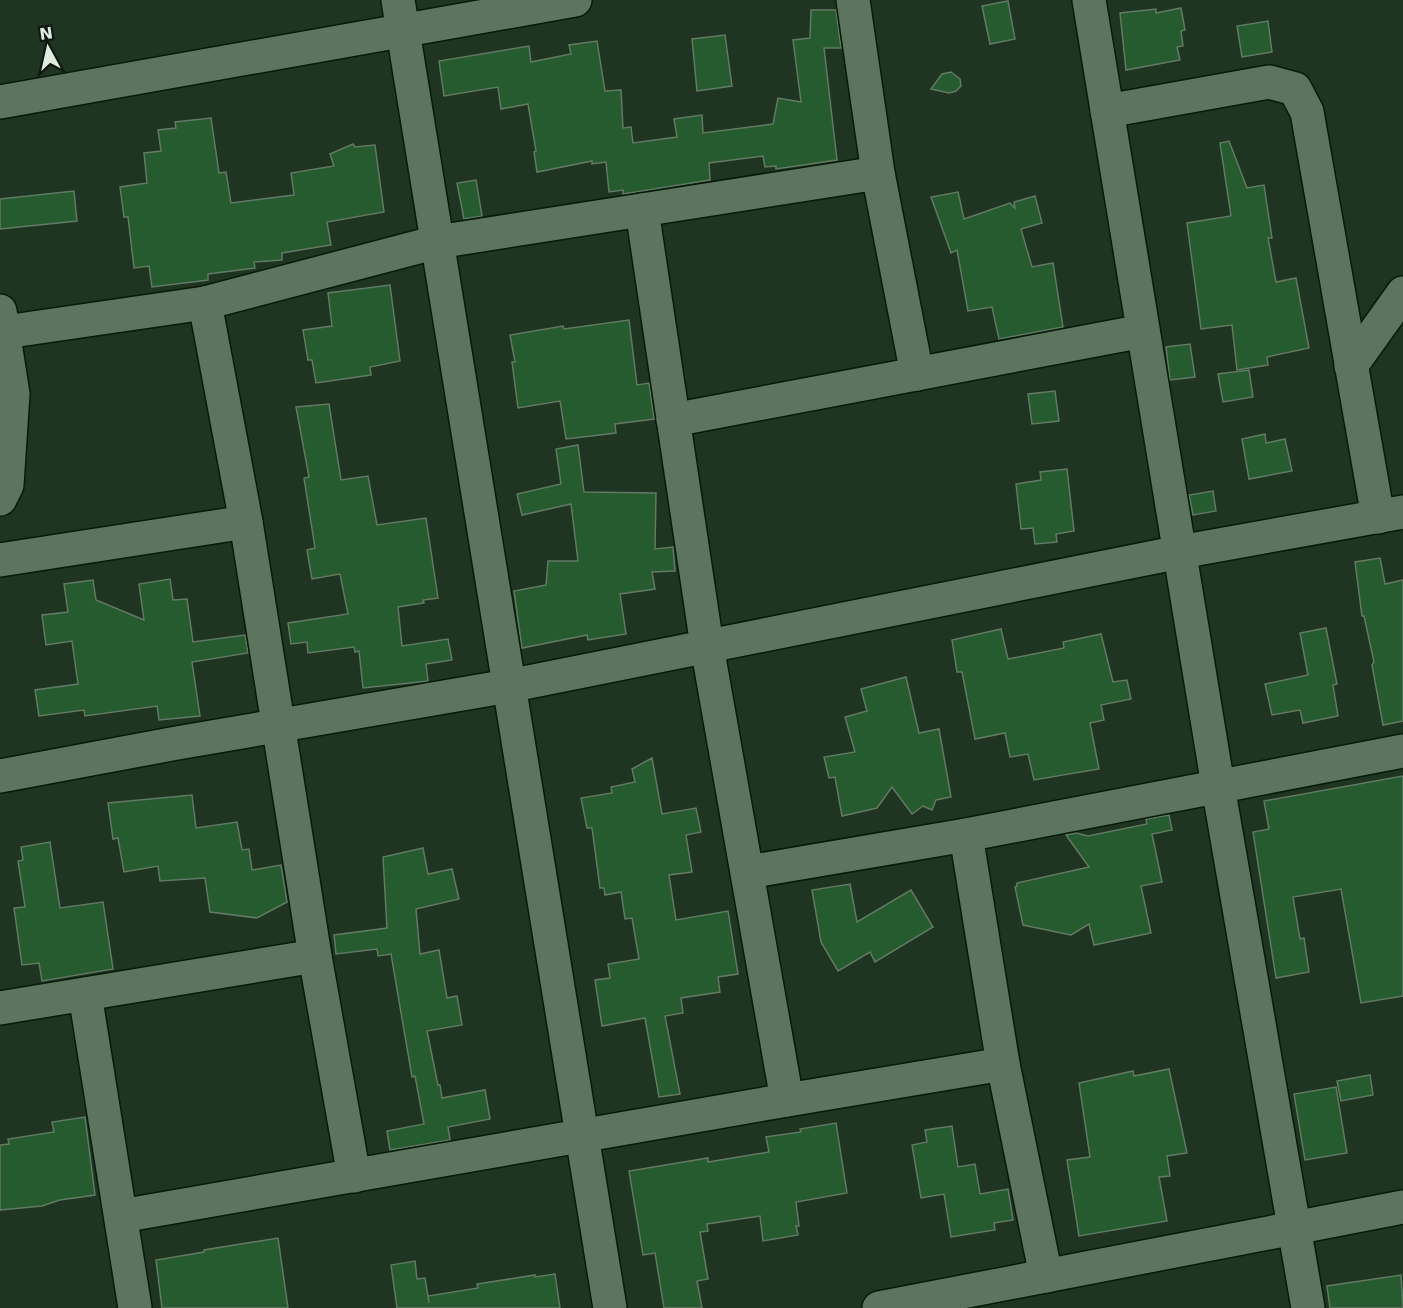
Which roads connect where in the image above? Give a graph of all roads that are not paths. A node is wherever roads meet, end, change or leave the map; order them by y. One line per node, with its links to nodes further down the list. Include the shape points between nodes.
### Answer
1 (575, 0): 4 (street)
2 (854, 0): 7 (street)
3 (1089, 0): 6 (street)
4 (401, 15): 5 (street); 9 (street)
5 (0, 102)
6 (1107, 111): 13 (street); 14 (street, via 1269,82 1295,89 1307,112)
7 (878, 173): 8 (street); 15 (street)
8 (642, 210): 9 (street); 16 (street)
9 (436, 242): 11 (street); 23 (street)
10 (1403, 293): 14 (street)
11 (205, 303): 12 (street); 19 (street)
12 (2, 321): 17 (street, via 13,394 7,485)
13 (1143, 331): 15 (street); 20 (street)
14 (1351, 366): 18 (street)
15 (917, 374): 16 (street)
16 (673, 420): 22 (street)
17 (0, 499)
18 (1390, 514): 20 (street)
19 (246, 522): 21 (street); 24 (street)
20 (1180, 552): 22 (street); 27 (street)
21 (0, 560)
22 (707, 646): 23 (street); 29 (street)
23 (508, 686): 24 (street); 35 (street)
24 (279, 725): 26 (street); 30 (street)
25 (1403, 751): 27 (street)
26 (0, 776)
27 (1218, 786): 28 (street); 39 (street)
28 (966, 835): 29 (street); 33 (street)
29 (748, 872): 34 (street)
30 (315, 956): 31 (street); 36 (street)
31 (85, 994): 32 (street); 38 (street)
32 (0, 1008)
33 (1003, 1064): 34 (street); 40 (street)
34 (787, 1100): 35 (street)
35 (582, 1137): 36 (street); 42 (street)
36 (354, 1176): 38 (street)
37 (1403, 1207): 39 (street)
38 (121, 1216): 41 (street)
39 (1296, 1229): 40 (street); 44 (street)
40 (1046, 1276): 43 (street)
41 (135, 1308)
42 (610, 1308)
43 (879, 1308)
44 (1308, 1308)

